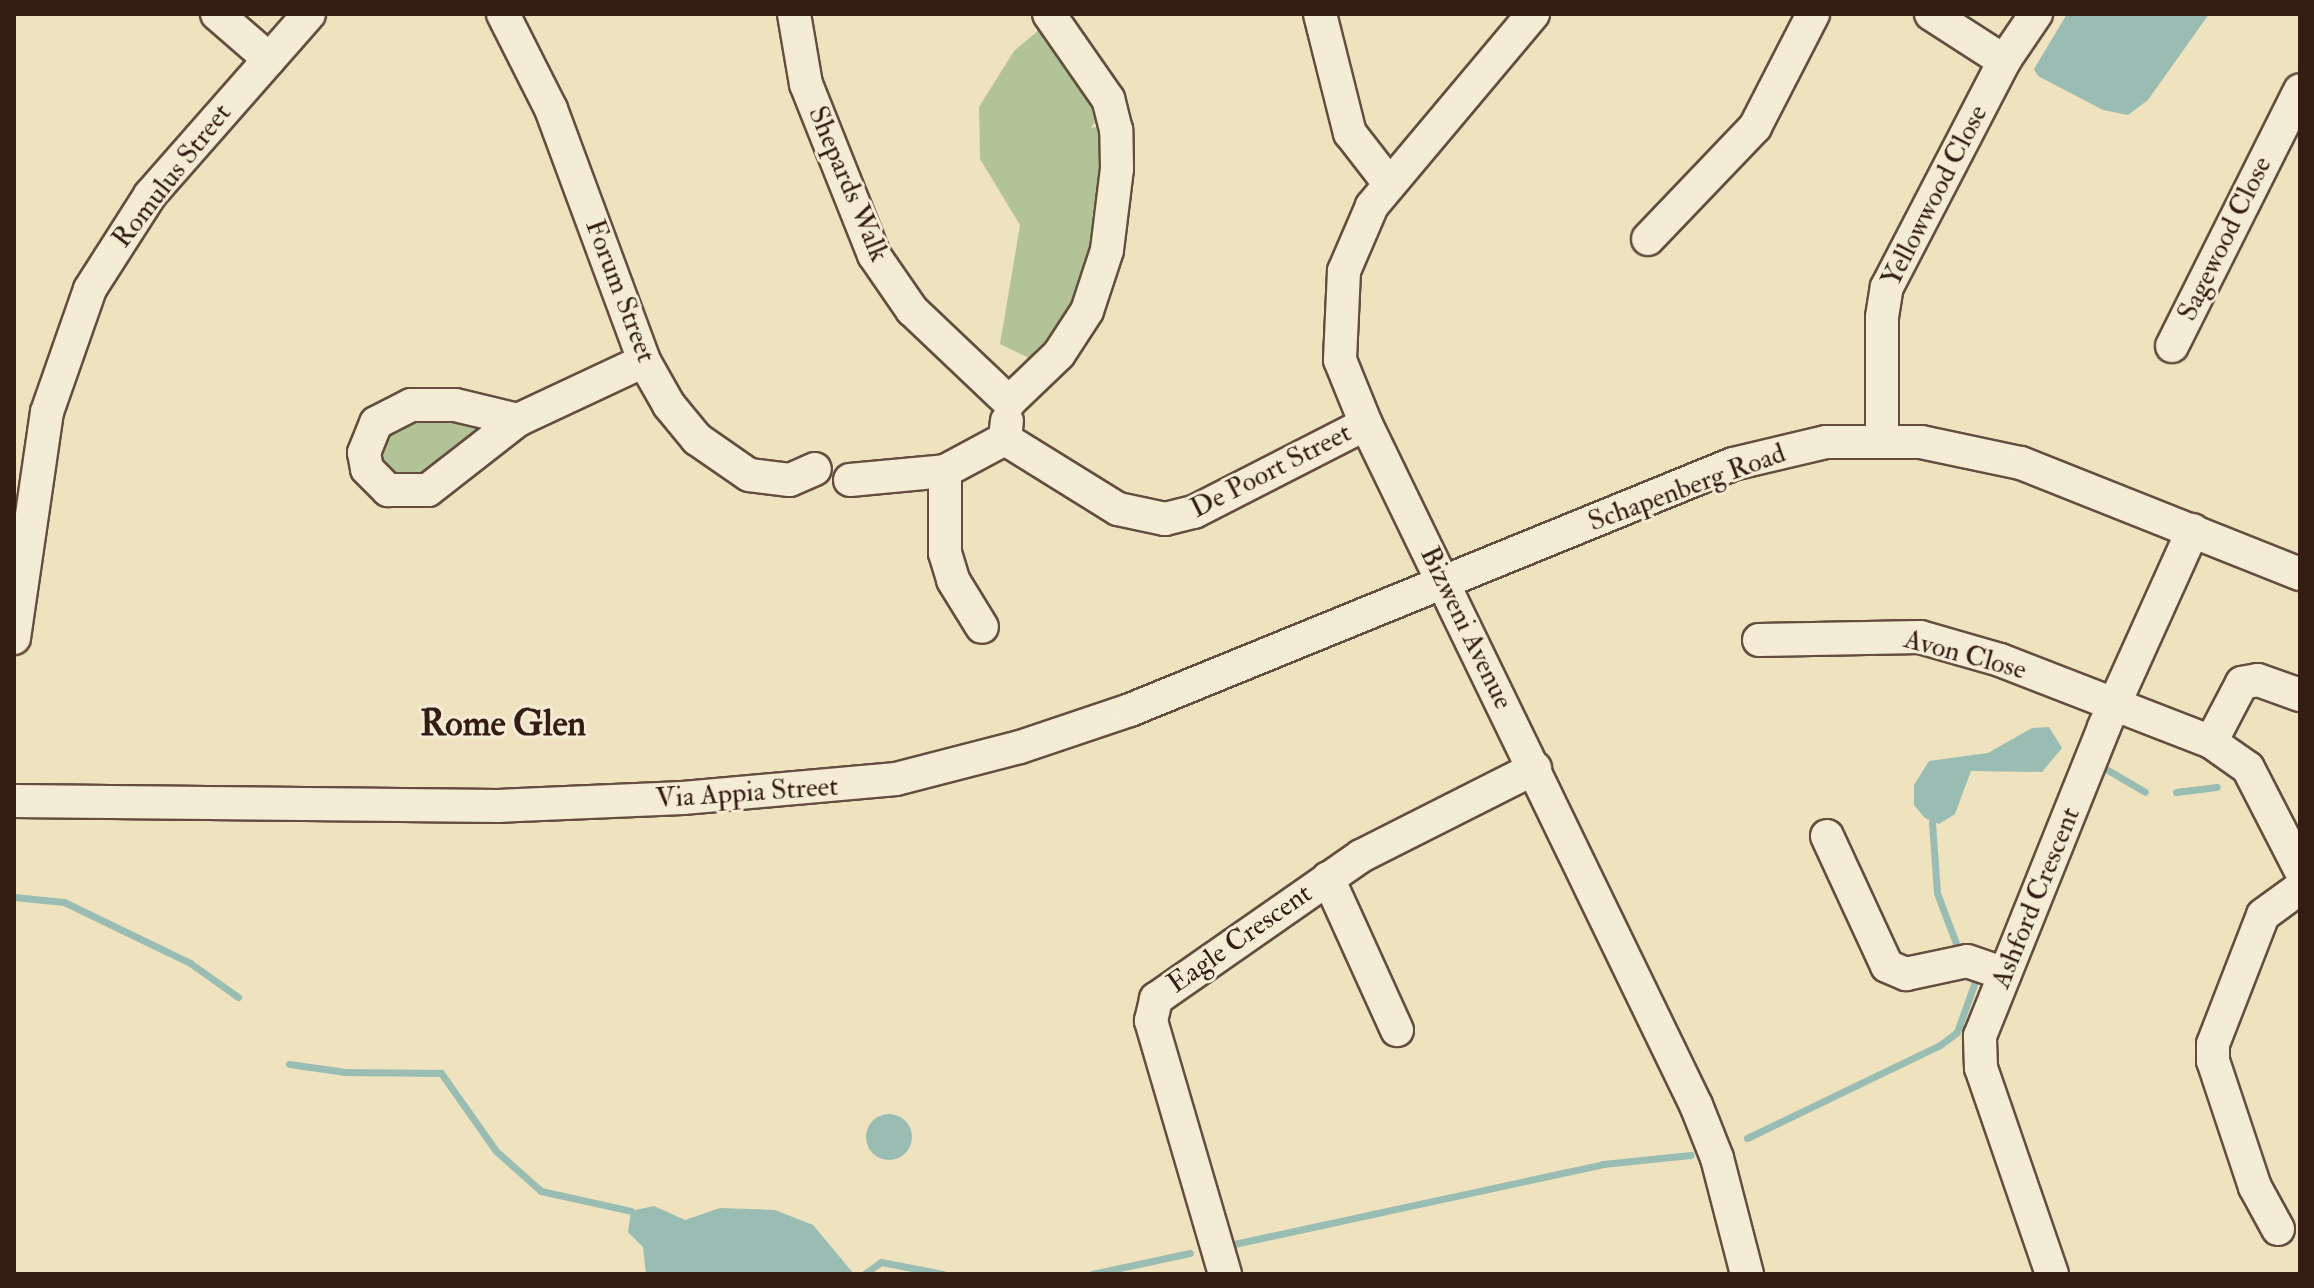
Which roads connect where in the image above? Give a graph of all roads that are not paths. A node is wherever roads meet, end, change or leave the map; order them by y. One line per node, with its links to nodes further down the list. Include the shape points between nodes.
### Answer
1 (217, 14): 11 (street)
2 (309, 14): 11 (street, Romulus Street)
3 (503, 14): 17 (street, Forum Street, via 551,109)
4 (794, 14): 18 (street, Shepards Walk, via 806,84 874,255 912,310)
5 (1049, 14): 18 (street, via 1108,99 1116,130 1115,183 1107,250 1087,311 1059,354)
6 (1320, 14): 14 (street, via 1350,133)
7 (1533, 14): 14 (street, Bizweni Avenue)
8 (1813, 14): 15 (street, via 1747,138)
9 (1931, 14): 12 (street)
10 (2036, 14): 12 (street, Yellowwood Close)
11 (269, 59): 25 (street, Romulus Street, via 150,195 90,289 56,374)
12 (2004, 61): 22 (street, Yellowwood Close, via 1887,287 1882,317)
13 (2300, 90): 16 (street, Sagewood Close)
14 (1388, 182): 20 (street, Bizweni Avenue, via 1344,271 1340,360)
15 (1648, 239)
16 (2172, 346)
17 (644, 361): 19 (street); 23 (street, Forum Street, via 669,405 697,439 726,462 769,480 790,480)
18 (1009, 402): 21 (street)
19 (518, 420)
20 (1366, 424): 21 (street, De Poort Street, via 1194,512 1165,519 1118,509); 29 (street, Bizweni Avenue)
21 (1005, 439): 24 (street)
22 (1882, 439): 27 (street, Schapenberg Road, via 2021,463); 29 (street, Schapenberg Road, via 1788,448 1733,464)
23 (815, 469)
24 (945, 471): 26 (street); 30 (street, via 945,553 953,580)
25 (25, 476): 31 (street, Romulus Street)
26 (850, 480)
27 (2193, 530): 28 (street, Schapenberg Road); 34 (street, Ashford Crescent)
28 (2300, 574)
29 (1445, 584): 36 (street, Bizweni Avenue); 37 (street, Via Appia Street, via 1116,714 939,770 860,785 498,806)
30 (982, 627)
31 (14, 638)
32 (1759, 640): 34 (street, Avon Close, via 1920,637 2000,660)
33 (2300, 695): 35 (street, via 2258,680 2242,683)
34 (2116, 706): 35 (street, Avon Close); 42 (street, Ashford Crescent)
35 (2211, 742): 39 (street, Avon Close, via 2248,768)
36 (1535, 768): 40 (street, Eagle Crescent, via 1414,827); 46 (street, Bizweni Avenue, via 1696,1105 1717,1158)
37 (14, 801)
38 (1827, 836): 42 (street, via 1887,966 1906,974 1967,961)
39 (2300, 869)
40 (1328, 878): 43 (street); 45 (street, Eagle Crescent, via 1161,993 1153,1005 1151,1021)
41 (2300, 888): 44 (street, via 2263,915 2213,1044 2213,1061 2255,1187)
42 (2005, 974): 47 (street, Ashford Crescent, via 1977,1050)
43 (1397, 1030)
44 (2278, 1229)
45 (1225, 1274)
46 (1747, 1274)
47 (2052, 1274)

